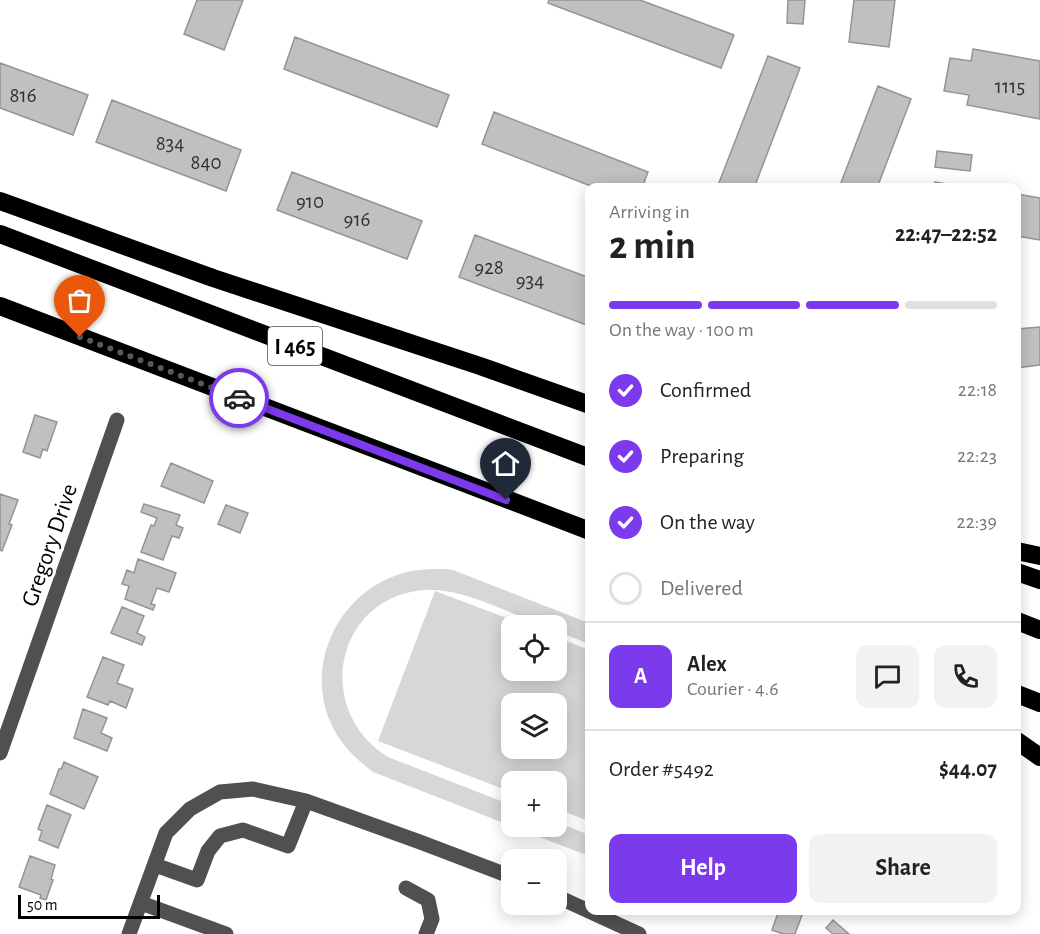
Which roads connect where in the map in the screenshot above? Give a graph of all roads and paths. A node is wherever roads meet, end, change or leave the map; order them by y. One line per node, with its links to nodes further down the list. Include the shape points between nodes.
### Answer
1 (0, 201): 4 (highway, via 213,278)
2 (0, 234): 6 (highway, I 465)
3 (0, 306): 7 (highway)
4 (585, 403)
5 (117, 420): 17 (street, Gregory Drive)
6 (585, 456)
7 (585, 529)
8 (1021, 552): 9 (highway)
9 (1040, 556)
10 (1021, 573): 11 (highway)
11 (1040, 580)
12 (1021, 623): 13 (highway)
13 (1040, 630)
14 (1021, 696): 15 (highway)
15 (1040, 703)
16 (1021, 744): 18 (highway)
17 (0, 753)
18 (1040, 757)
19 (306, 801): 20 (street, via 253,789 220,792 190,809 166,833); 20 (street, via 288,846 243,830 220,836 208,852 197,880); 21 (street)
20 (155, 865): 24 (street)
21 (501, 873)
22 (406, 888): 29 (street, via 428,900 432,919)
23 (567, 901): 25 (street)
24 (141, 903): 27 (street); 28 (street)
25 (585, 909)
26 (598, 915): 30 (street)
27 (129, 934)
28 (226, 934)
29 (426, 934)
30 (639, 934)

